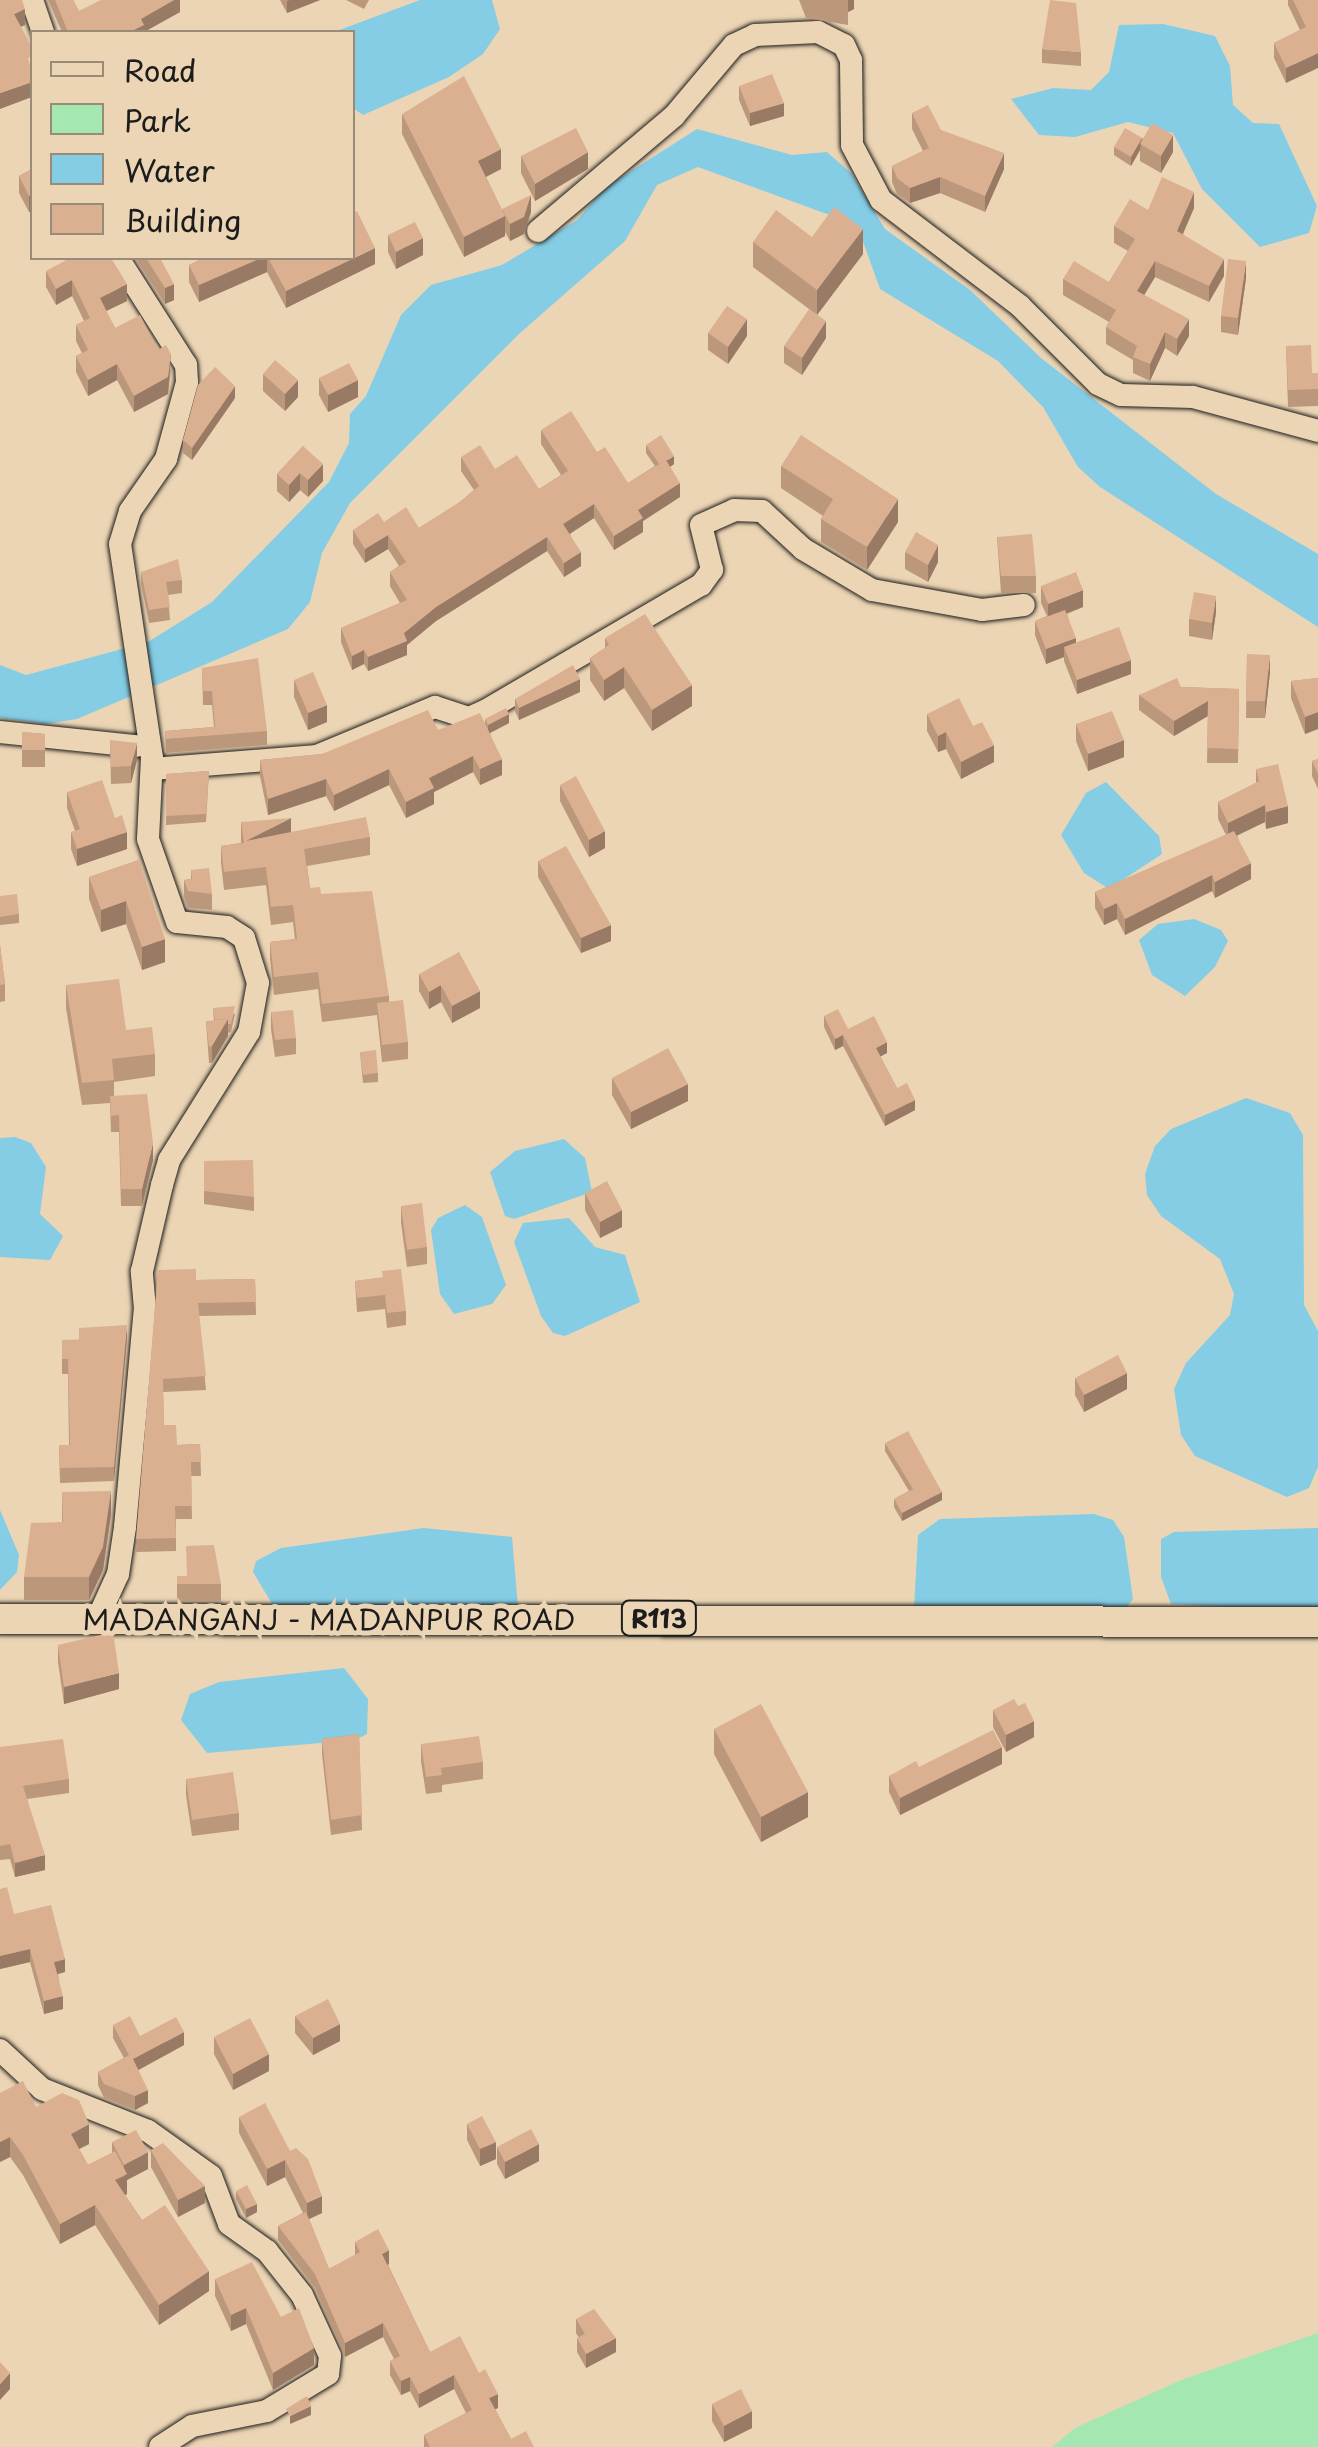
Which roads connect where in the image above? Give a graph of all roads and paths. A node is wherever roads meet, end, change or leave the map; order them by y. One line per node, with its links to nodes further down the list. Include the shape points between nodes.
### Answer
1 (32, 0): 2 (street)
2 (42, 30)
3 (538, 231): 5 (street, via 674,116 734,45 755,36 818,32 844,45 851,60 852,145 881,200 1020,306 1098,384 1122,395 1192,397)
4 (119, 260): 8 (street, via 186,366 166,459 130,511 120,544)
5 (1318, 431)
6 (1024, 605): 8 (street, via 982,610 872,590 803,549 762,511 734,510 702,525 712,570 701,584 486,711 468,718 448,708 422,711 317,756)
7 (0, 732): 8 (street)
8 (151, 757): 10 (street, via 148,839 177,922 228,927 244,938 255,958 257,993 249,1032 169,1160 162,1185 142,1271 145,1309 118,1574)
9 (0, 1619): 10 (main road, MADANGANJ - MADANPUR ROAD / R113)
10 (97, 1620): 11 (main road, MADANGANJ - MADANPUR ROAD / R113)
11 (1318, 1622)
12 (0, 2050): 13 (street, via 42,2088 133,2123 212,2176 229,2224 267,2251 302,2295 330,2356 328,2374 267,2411 192,2426)
13 (160, 2447)

